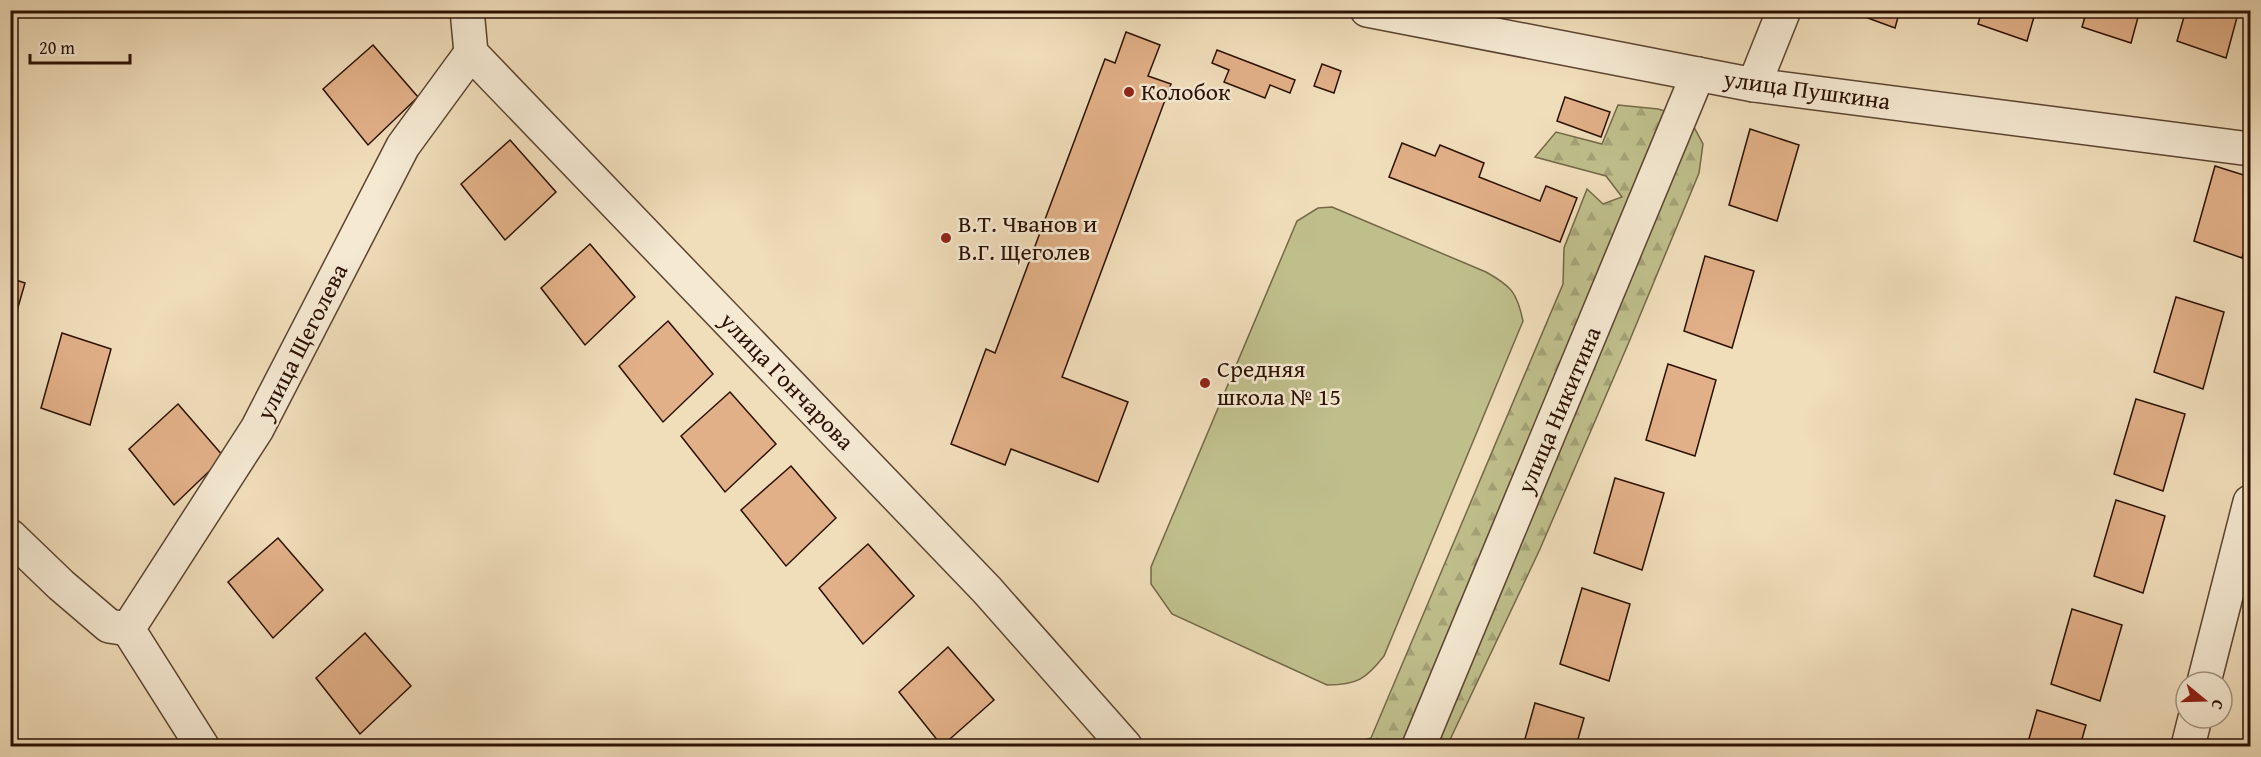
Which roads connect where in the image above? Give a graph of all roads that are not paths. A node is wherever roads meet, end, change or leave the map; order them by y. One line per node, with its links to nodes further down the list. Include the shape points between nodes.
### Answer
1 (467, 10): 4 (street)
2 (1367, 10): 5 (street, улица Пушкина)
3 (1784, 10): 6 (street)
4 (471, 53): 10 (street, улица Щеголева, via 403,146 257,429); 14 (street, улица Гончарова, via 979,582)
5 (1698, 75): 6 (street, улица Пушкина); 15 (street, улица Никитина)
6 (1754, 85): 7 (street, улица Пушкина)
7 (2250, 149)
8 (2250, 501): 11 (street)
9 (10, 536): 10 (street, via 109,626)
10 (128, 629): 13 (street)
11 (2207, 670)
12 (2192, 730): 16 (street)
13 (201, 747)
14 (1125, 747)
15 (1419, 747)
16 (2188, 747)

